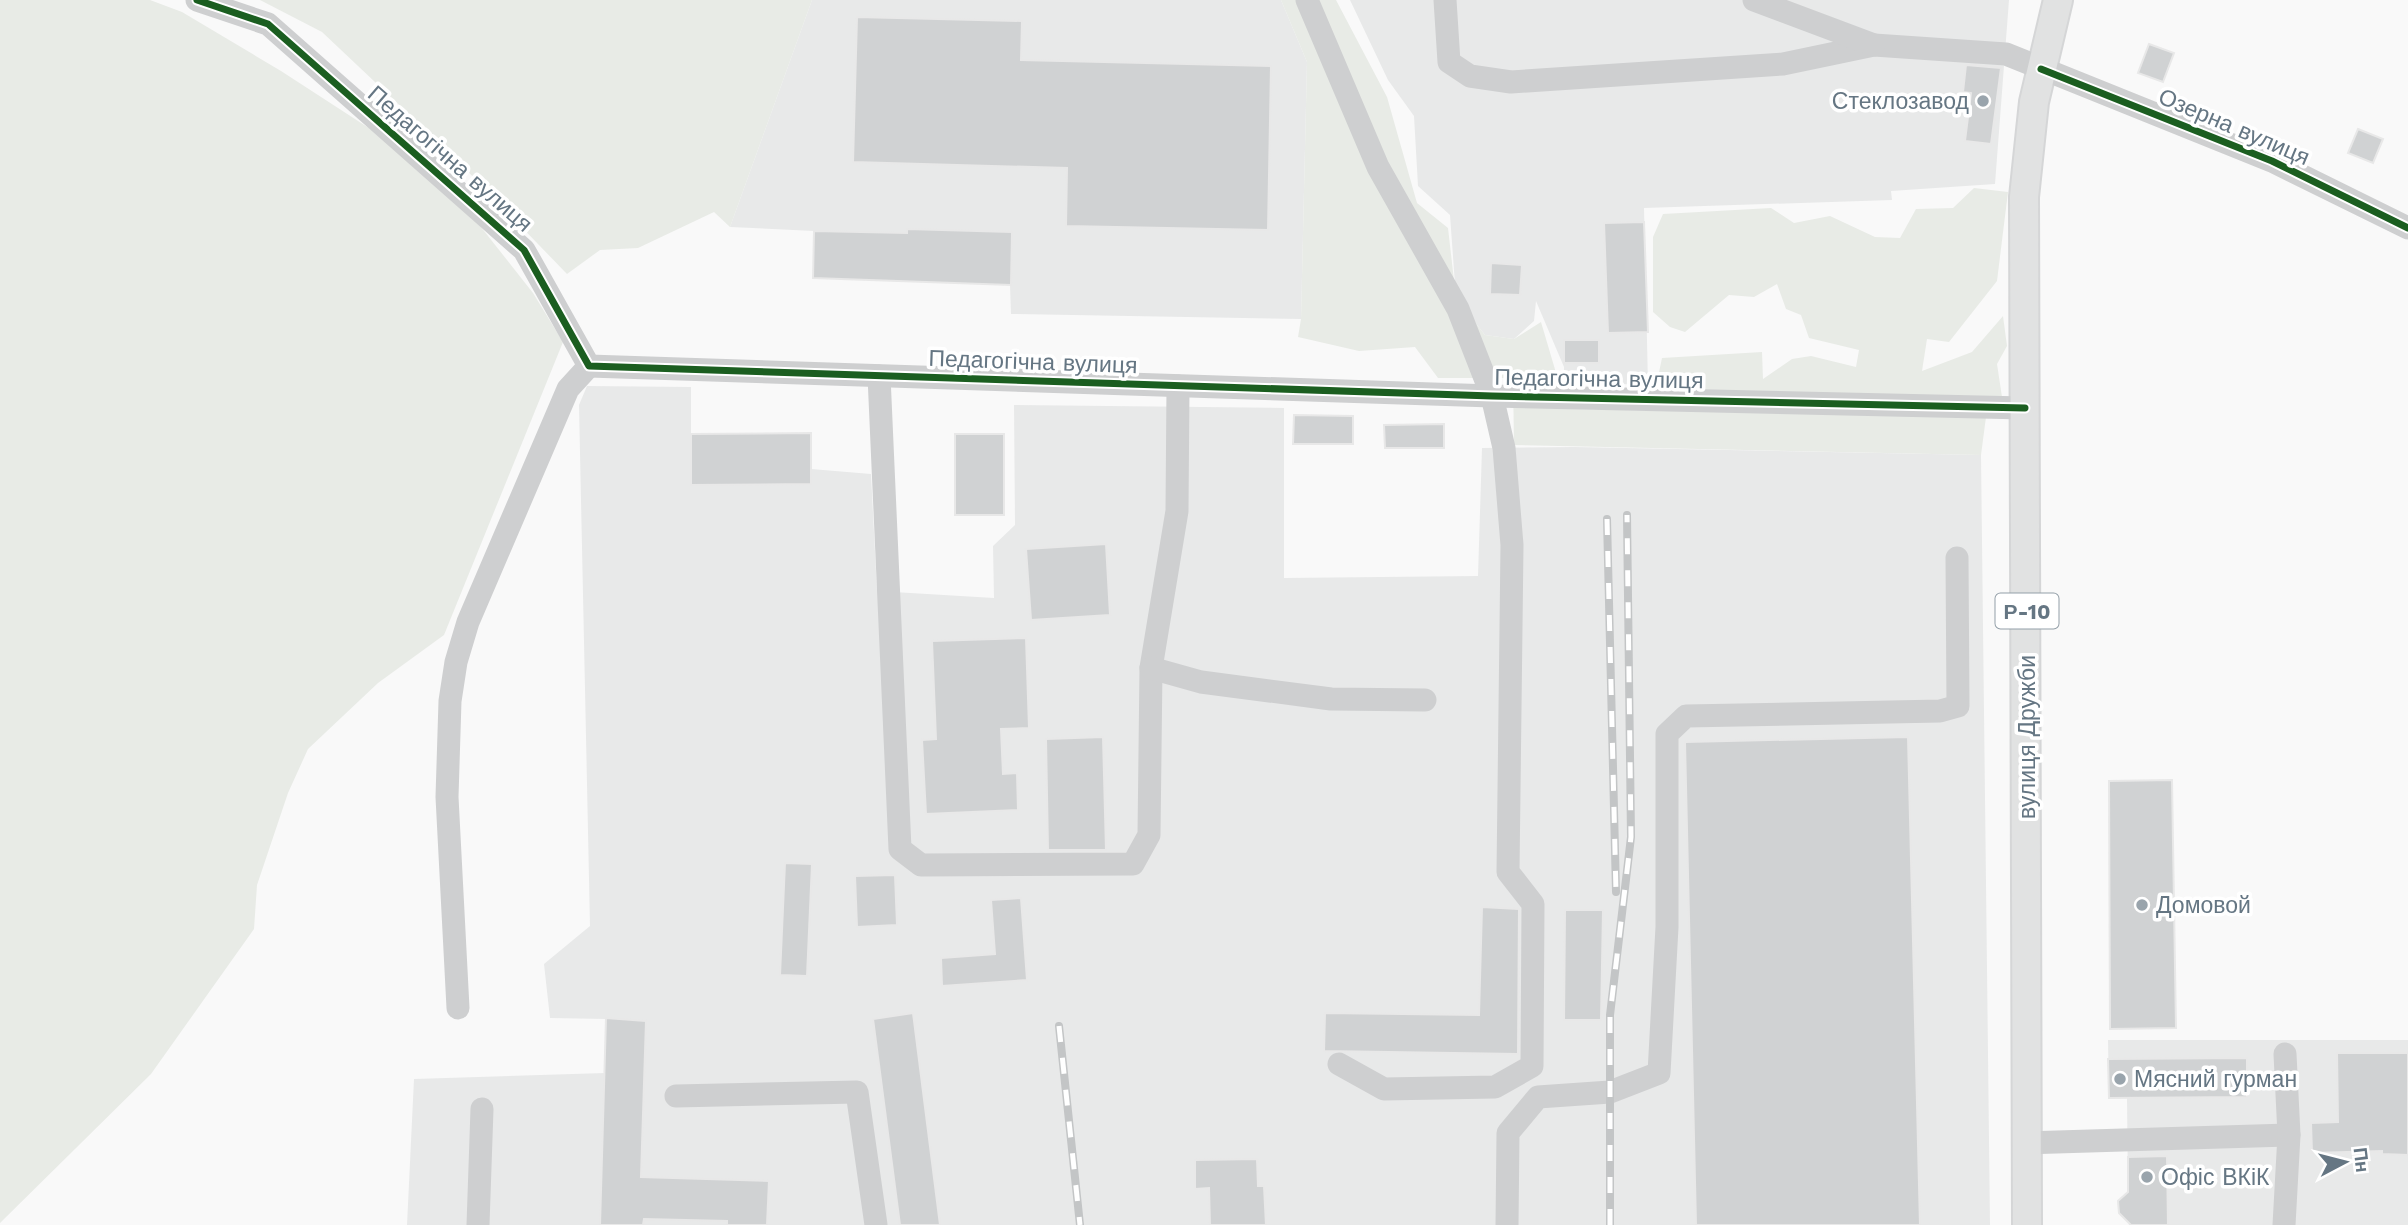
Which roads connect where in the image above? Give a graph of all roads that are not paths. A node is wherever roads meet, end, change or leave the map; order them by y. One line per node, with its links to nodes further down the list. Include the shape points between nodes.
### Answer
1 (197, 0): 9 (street, Педагогічна вулиця, via 268,24 524,250)
2 (1307, 0): 12 (street, via 1378,167 1458,309)
3 (1445, 0): 6 (street, via 1449,62 1470,76 1511,82 1783,64)
4 (1754, 0): 6 (street)
5 (2058, 0): 7 (main road, вулиця Дружби / Р-10)
6 (1874, 45): 7 (street, Озерна вулиця, via 2006,54)
7 (2041, 69): 8 (street, Озерна вулиця, via 2272,161); 13 (main road, вулиця Дружби / Р-10, via 2024,197)
8 (2408, 228)
9 (589, 366): 10 (street, Педагогічна вулиця); 17 (street, via 568,389 468,622 456,663 447,797)
10 (879, 376): 11 (street, Педагогічна вулиця); 15 (street, via 900,849 921,865 1133,864 1149,835)
11 (1178, 386): 12 (street, Педагогічна вулиця); 15 (street, via 1177,511)
12 (1492, 396): 13 (street, Педагогічна вулиця); 19 (street, via 1504,448 1512,545 1508,872 1533,904 1532,1066 1495,1087 1384,1089)
13 (2025, 408): 23 (main road, вулиця Дружби / Р-10)
14 (1957, 558): 26 (street, via 1958,706 1940,711 1686,716 1667,734 1667,927 1659,1073 1610,1092 1538,1097 1508,1133)
15 (1151, 668): 16 (street, via 1201,682 1331,699)
16 (1425, 699)
17 (458, 1007)
18 (2285, 1054): 22 (street)
19 (1339, 1064)
20 (676, 1096): 25 (street, via 857,1092)
21 (482, 1109): 24 (street)
22 (2289, 1135): 23 (street); 28 (street)
23 (2027, 1143): 27 (main road, вулиця Дружби / Р-10)
24 (478, 1225)
25 (876, 1225)
26 (1507, 1225)
27 (2027, 1225)
28 (2284, 1225)

